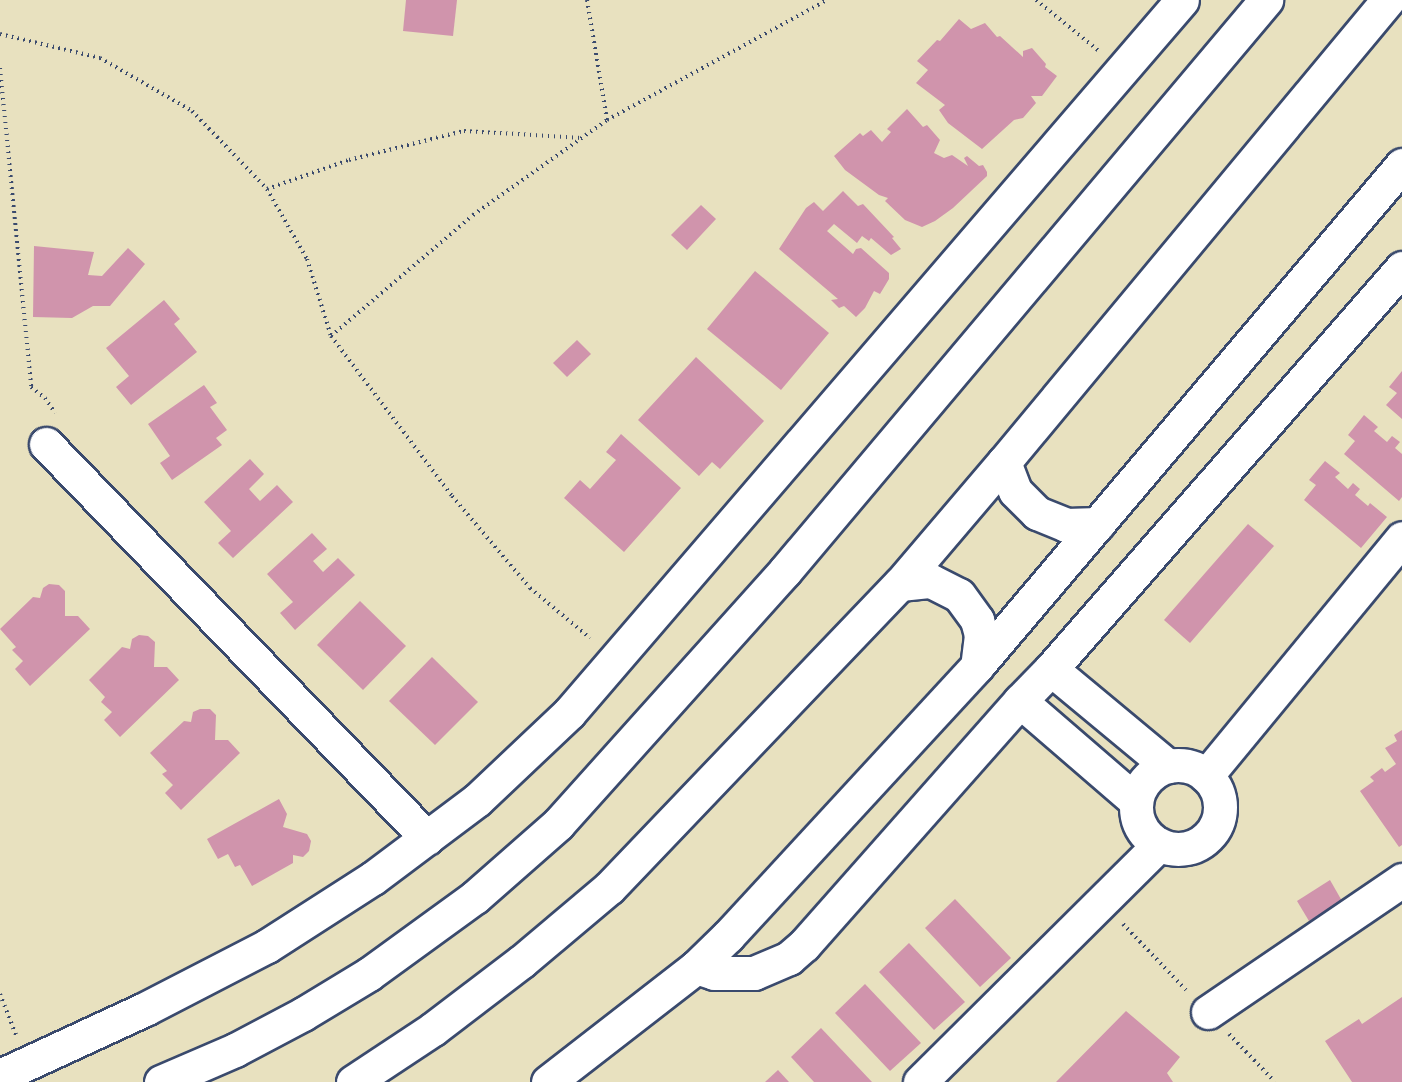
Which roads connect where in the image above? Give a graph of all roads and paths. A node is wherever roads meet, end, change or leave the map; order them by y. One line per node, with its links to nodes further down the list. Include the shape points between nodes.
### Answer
1 (587, 0): 10 (path)
2 (827, 0): 10 (path)
3 (1036, 0): 9 (path)
4 (1182, 0): 9 (street)
5 (1266, 0): 35 (street, via 785,571 558,824 475,897 369,974 235,1050)
6 (1388, 0): 17 (street)
7 (0, 34): 13 (path, via 100,58 192,111)
8 (0, 68): 16 (path, via 31,387 45,398 55,414 59,432)
9 (1122, 70): 21 (street)
10 (607, 120): 11 (path)
11 (582, 138): 13 (path, via 464,131 350,160); 15 (path, via 473,215)
12 (1402, 165): 18 (street)
13 (267, 189): 15 (path, via 307,259)
14 (1402, 268): 23 (street)
15 (332, 336): 21 (path, via 452,496 530,588)
16 (50, 449): 28 (street)
17 (1004, 462): 18 (street, via 1015,491 1037,513 1066,525); 20 (street)
18 (1098, 524): 22 (street)
19 (1402, 538): 26 (street)
20 (900, 584): 22 (street, via 931,581 959,595 970,606 981,635); 36 (street, via 609,888 521,963)
21 (616, 660): 28 (street, via 569,713 477,800)
22 (977, 666): 31 (street)
23 (1051, 669): 24 (street); 25 (street)
24 (1020, 701): 27 (street); 31 (street, via 870,873 789,958 754,974 714,973)
25 (1168, 766): 26 (street, via 1195,768); 27 (street, via 1147,779)
26 (1206, 776): 29 (street, via 1220,799 1217,825 1198,845 1172,849)
27 (1136, 801): 29 (street, via 1140,826)
28 (427, 838): 34 (street, via 267,946 145,1010)
29 (1159, 845): 38 (street)
30 (1402, 880): 33 (street)
31 (696, 967): 37 (street)
32 (0, 994): 34 (path)
33 (1208, 1012)
34 (14, 1070)
35 (161, 1082)
36 (353, 1082)
37 (548, 1082)
38 (920, 1082)

